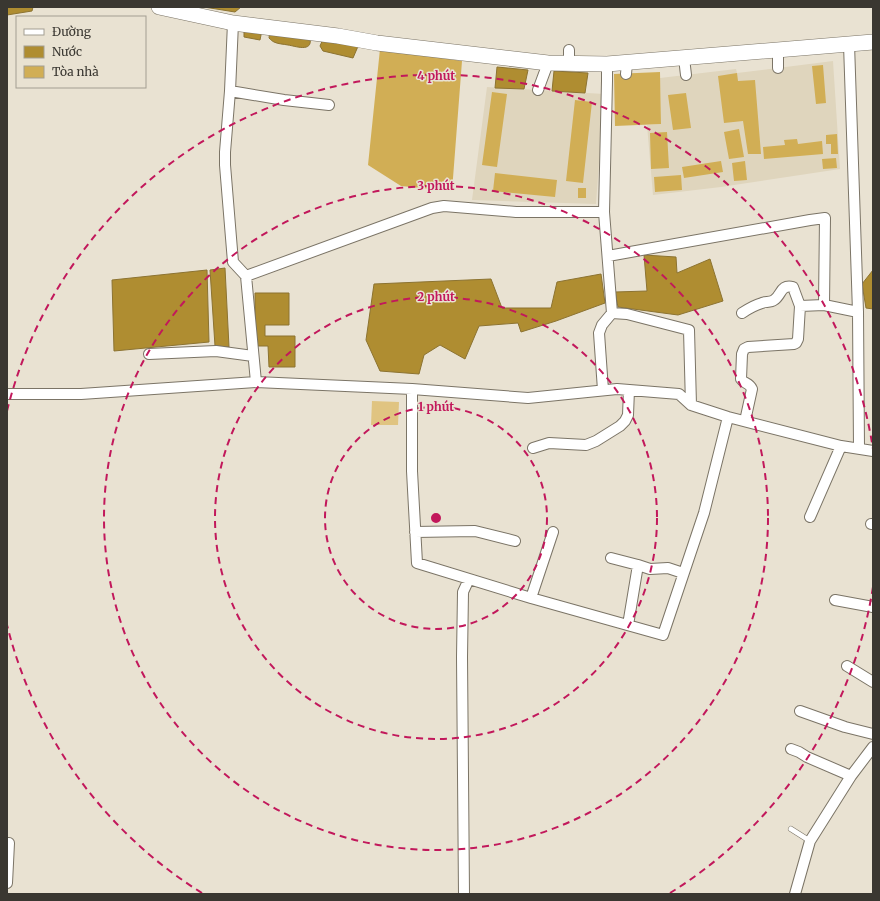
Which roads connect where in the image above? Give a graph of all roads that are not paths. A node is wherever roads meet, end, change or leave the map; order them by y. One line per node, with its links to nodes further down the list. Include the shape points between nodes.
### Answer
1 (159, 7): 2 (main road)
2 (233, 22): 7 (main road, via 338,36 435,54); 12 (street)
3 (873, 42): 4 (main road)
4 (849, 44): 5 (main road); 19 (street)
5 (778, 50): 6 (main road); 9 (street)
6 (684, 58): 8 (main road, via 626,68); 10 (street)
7 (548, 63): 8 (main road, via 569,57); 11 (street)
8 (606, 64): 14 (street)
9 (778, 68)
10 (686, 75)
11 (538, 90)
12 (230, 91): 13 (street); 16 (street, via 225,165 233,262)
13 (329, 105)
14 (604, 212): 15 (street); 16 (street, via 516,212 444,206 432,208)
15 (608, 256): 17 (street, via 825,218); 20 (street)
16 (246, 276): 23 (street)
17 (824, 305): 18 (street); 19 (street)
18 (800, 306): 21 (street, via 793,287 789,286 784,288 775,300 763,302); 31 (street, via 796,343 744,349 741,379 752,389)
19 (858, 312): 34 (street)
20 (612, 313): 26 (street, via 599,333); 29 (street, via 627,314 689,330)
21 (742, 313)
22 (149, 354): 23 (street, via 216,351)
23 (253, 356): 24 (street)
24 (256, 382): 25 (street); 28 (street, via 81,394)
25 (412, 389): 26 (street, via 528,398); 37 (street)
26 (603, 390): 27 (street)
27 (629, 390): 29 (street, via 679,394); 33 (street, via 628,415 625,421 596,441 586,445 550,443)
28 (7, 394)
29 (691, 405): 30 (street)
30 (728, 417): 31 (street); 42 (street, via 704,513)
31 (745, 421): 32 (street)
32 (841, 446): 34 (street); 36 (street)
33 (533, 448)
34 (859, 448): 35 (street)
35 (873, 451)
36 (810, 517)
37 (415, 532): 39 (street, via 475,531); 43 (street, via 417,563)
38 (553, 532): 44 (street)
39 (515, 541)
40 (611, 558): 41 (street)
41 (638, 565): 42 (street, via 650,569 668,568); 47 (street)
42 (683, 573): 47 (street, via 663,635)
43 (469, 579): 44 (street); 59 (street, via 463,592)
44 (531, 598): 47 (street)
45 (835, 600): 46 (street)
46 (873, 607)
47 (628, 625)
48 (847, 666): 49 (street)
49 (873, 682)
50 (800, 711): 51 (street)
51 (873, 734)
52 (873, 747): 54 (street)
53 (791, 749): 54 (street)
54 (850, 776): 56 (street)
55 (791, 829): 56 (lane)
56 (810, 841): 60 (street)
57 (7, 843): 58 (street)
58 (7, 883)
59 (464, 894)
60 (795, 894)

